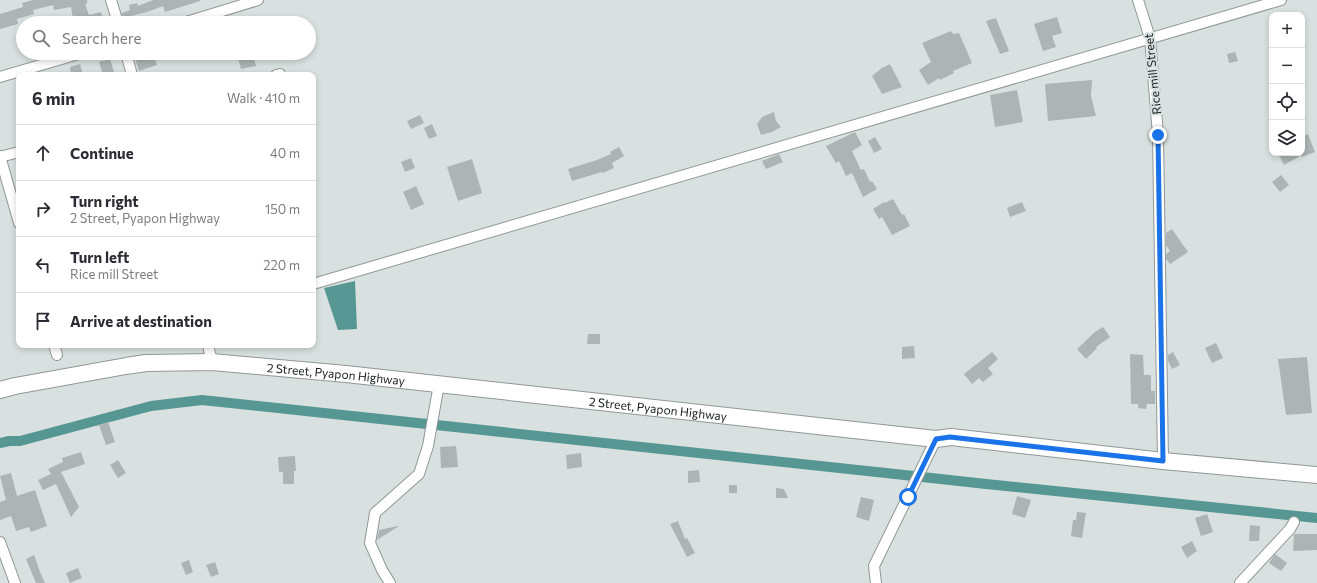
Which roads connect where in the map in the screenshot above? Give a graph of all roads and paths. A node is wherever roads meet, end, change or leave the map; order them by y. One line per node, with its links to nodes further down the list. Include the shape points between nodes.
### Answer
1 (111, 0): 5 (street)
2 (258, 0): 6 (street)
3 (1138, 0): 7 (street, Rice mill Street)
4 (1281, 0): 7 (street)
5 (116, 16)
6 (206, 16)
7 (1150, 38): 17 (street); 25 (street, Rice mill Street, via 1158,135)
8 (58, 60): 11 (street)
9 (128, 60): 12 (street)
10 (16, 72): 13 (street)
11 (17, 72)
12 (131, 72)
13 (0, 77)
14 (16, 153): 15 (street)
15 (0, 157): 16 (street)
16 (16, 213)
17 (316, 283)
18 (55, 348): 20 (street)
19 (209, 348): 21 (street)
20 (57, 355)
21 (212, 362): 22 (main road, 2 Street, Pyapon Highway); 23 (main road, 2 Street, Pyapon Highway, via 146,363)
22 (439, 384): 24 (main road, 2 Street, Pyapon Highway); 30 (street, via 428,446 419,474 375,514 370,543)
23 (0, 390)
24 (936, 439): 25 (main road, 2 Street, Pyapon Highway, via 950,437); 31 (street, via 874,566)
25 (1163, 461): 26 (main road, 2 Street, Pyapon Highway)
26 (1317, 475)
27 (1294, 522): 32 (street)
28 (0, 542): 29 (street)
29 (15, 583)
30 (390, 583)
31 (876, 583)
32 (1240, 583)

